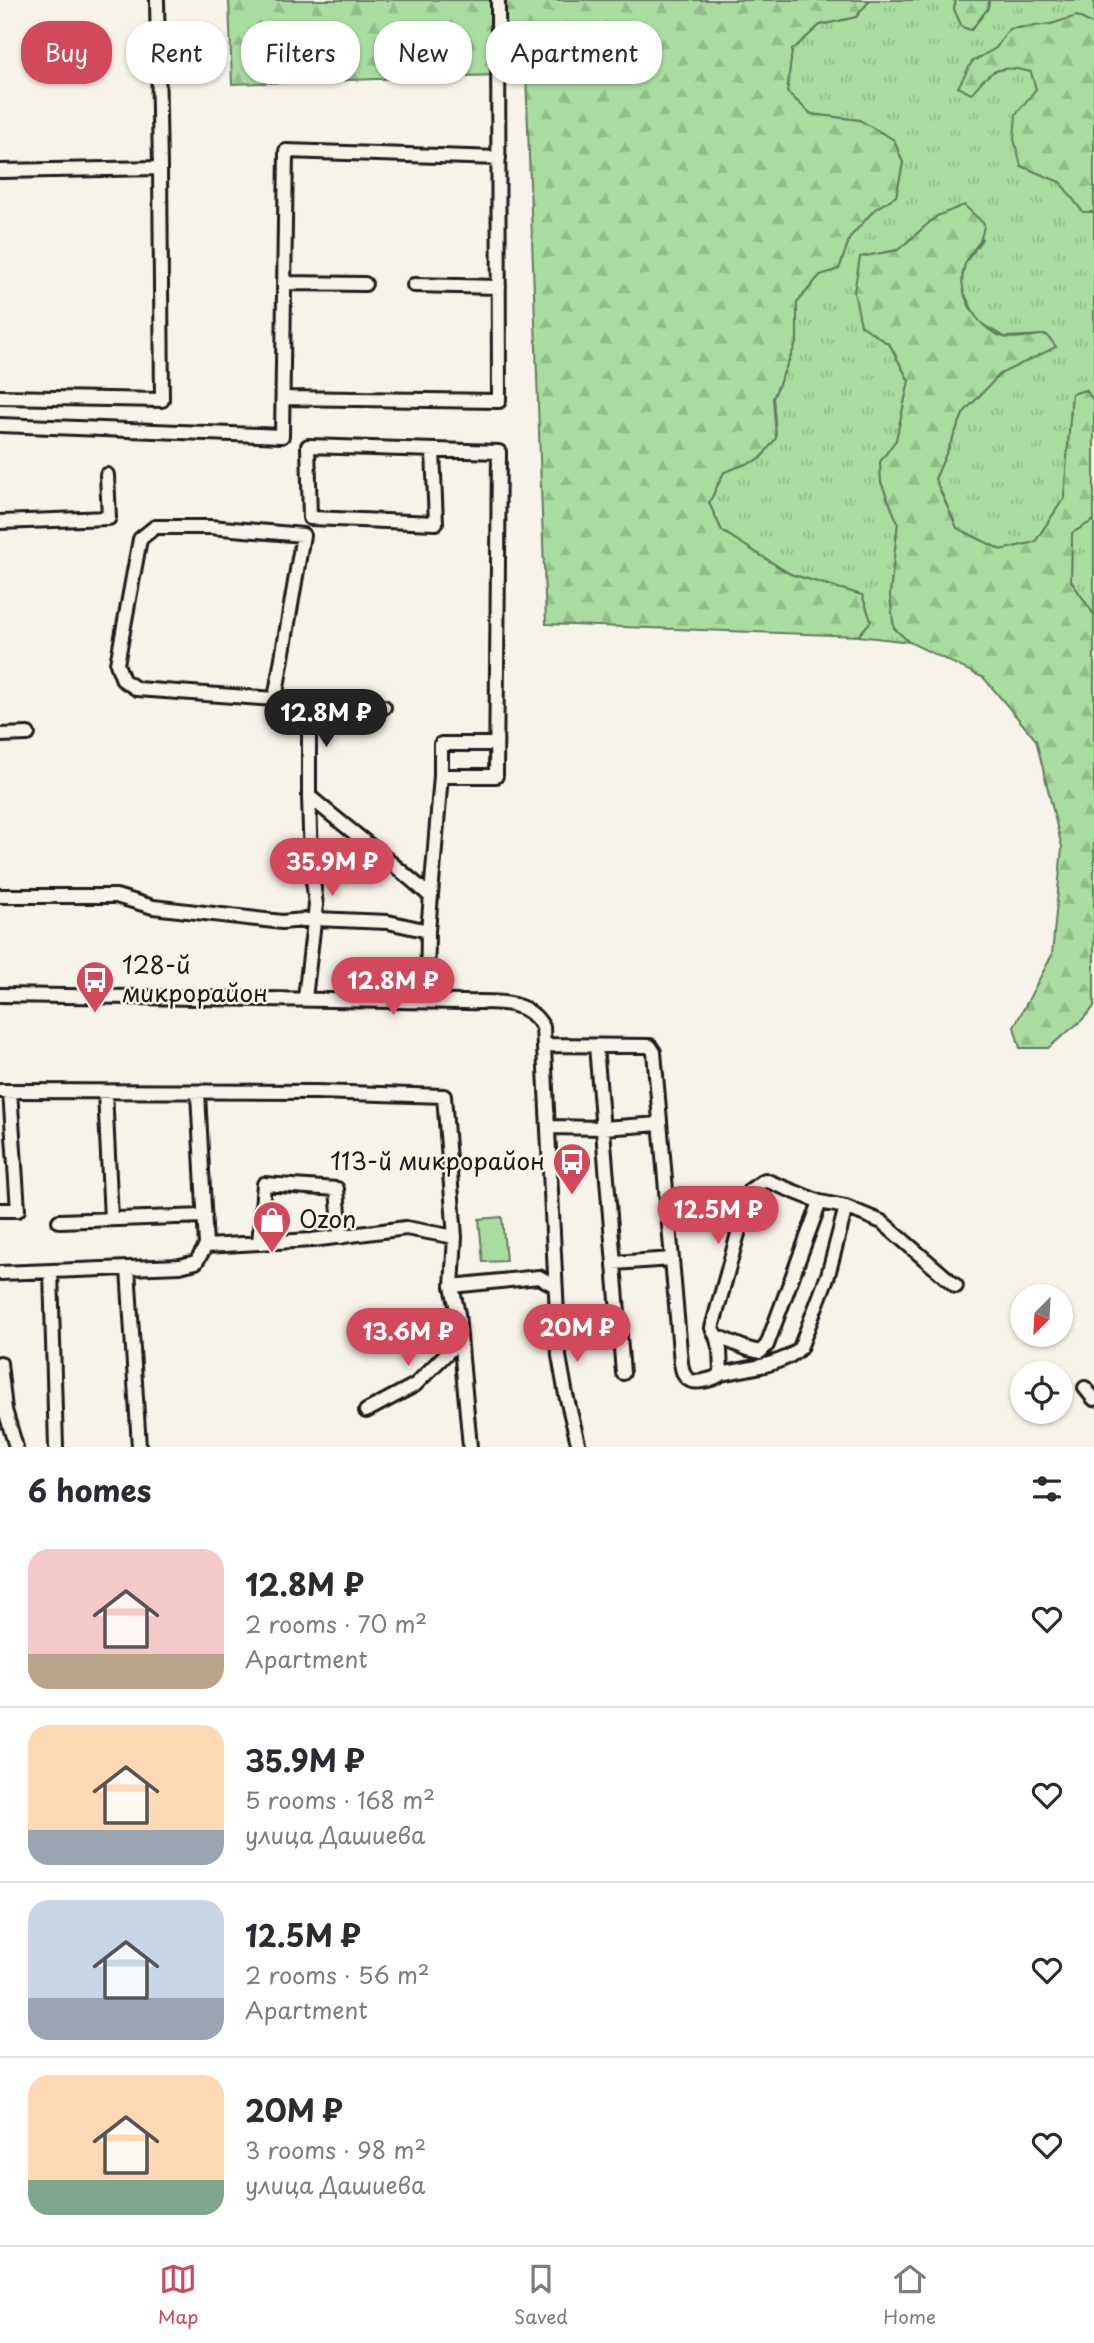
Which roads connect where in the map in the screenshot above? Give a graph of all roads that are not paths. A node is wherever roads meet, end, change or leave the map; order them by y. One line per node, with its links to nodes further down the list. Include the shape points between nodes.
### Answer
1 (157, 0): 4 (street)
2 (498, 0): 3 (street)
3 (499, 158): 6 (street, via 286,151); 9 (street)
4 (160, 168): 5 (street); 10 (street, via 162,400)
5 (0, 171)
6 (284, 283): 7 (street); 11 (street)
7 (365, 284)
8 (414, 285): 9 (street)
9 (499, 287): 11 (street, via 499,401)
10 (0, 397)
11 (283, 398): 12 (street, via 282,436)
12 (0, 425)
13 (433, 451): 13 (street, via 309,446 310,518 436,523); 21 (street, via 499,452)
14 (107, 475): 15 (street, via 108,518)
15 (0, 522)
16 (275, 699): 16 (street, via 137,689 123,680 117,664 141,539 155,527 303,535); 23 (street, via 309,702)
17 (332, 703): 18 (street)
18 (384, 707)
19 (28, 734): 20 (street)
20 (0, 735)
21 (496, 744): 22 (street, via 496,776); 22 (street, via 441,744)
22 (441, 776): 25 (street)
23 (309, 796): 25 (street); 26 (street)
24 (0, 896): 26 (street, via 116,896 153,907 282,922)
25 (430, 897): 27 (street)
26 (315, 919): 27 (street, via 388,922); 29 (street)
27 (428, 931): 30 (street)
28 (0, 995): 29 (street)
29 (305, 998): 30 (street)
30 (427, 1001): 31 (street, via 530,1010 543,1027)
31 (545, 1045): 32 (street); 37 (street)
32 (596, 1046): 36 (street, via 650,1046); 38 (street)
33 (5, 1091): 34 (street); 41 (street, via 18,1210)
34 (105, 1092): 35 (street); 43 (street)
35 (198, 1093): 42 (street); 46 (street, via 444,1096)
36 (660, 1124): 38 (street); 49 (street)
37 (549, 1127): 38 (street); 54 (street)
38 (603, 1128): 50 (street)
39 (820, 1202): 40 (street); 57 (street, via 767,1345 760,1352); 57 (street, via 765,1180 750,1190 712,1328)
40 (846, 1206): 56 (street, via 882,1222); 61 (street, via 828,1275 800,1348 785,1359)
41 (0, 1210)
42 (205, 1216): 43 (street); 48 (street)
43 (111, 1219): 44 (street)
44 (59, 1221)
45 (341, 1237): 46 (street, via 406,1228); 47 (street); 47 (street, via 337,1189 264,1184)
46 (455, 1237): 55 (street)
47 (259, 1243): 48 (street)
48 (206, 1247): 51 (street, via 196,1262)
49 (672, 1259): 50 (street); 61 (street, via 684,1375 692,1381)
50 (614, 1263): 60 (street)
51 (128, 1268): 52 (street); 67 (street)
52 (51, 1271): 53 (street); 66 (street)
53 (0, 1273)
54 (554, 1285): 55 (street, via 539,1277); 69 (street, via 562,1375)
55 (452, 1286): 58 (street)
56 (956, 1286)
57 (716, 1336): 61 (street)
58 (460, 1340): 64 (street, via 415,1385); 68 (street)
59 (0, 1363): 65 (street, via 5,1410)
60 (623, 1373)
61 (721, 1374)
62 (1085, 1388): 63 (street)
63 (1094, 1399)
64 (366, 1410)
65 (16, 1447)
66 (56, 1447)
67 (139, 1447)
68 (470, 1447)
69 (579, 1447)

